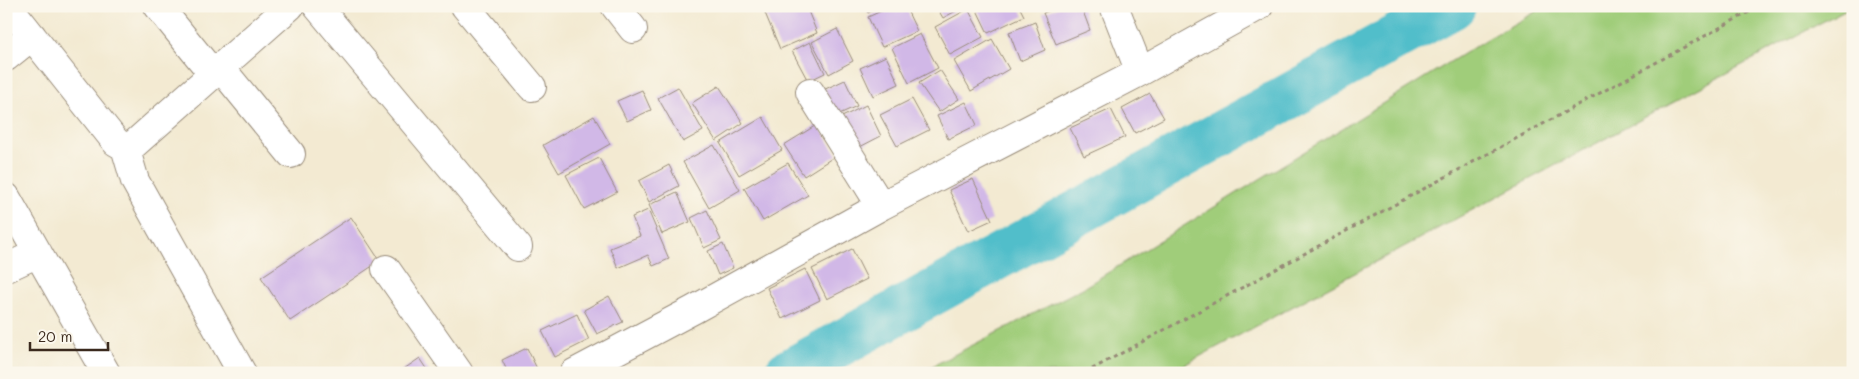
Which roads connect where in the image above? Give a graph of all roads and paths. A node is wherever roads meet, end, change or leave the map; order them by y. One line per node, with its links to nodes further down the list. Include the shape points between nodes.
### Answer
1 (8, 6): 11 (street)
2 (158, 6): 14 (street)
3 (290, 6): 14 (street)
4 (317, 6): 21 (street)
5 (465, 6): 15 (street)
6 (615, 6): 10 (street)
7 (1259, 6): 13 (street)
8 (1760, 6): 29 (path)
9 (1117, 15): 13 (street)
10 (633, 29)
11 (32, 36): 12 (street); 17 (street, via 116,142)
12 (6, 57)
13 (1137, 65): 19 (street)
14 (217, 70): 17 (street, via 132,146); 18 (street)
15 (532, 87)
16 (810, 92): 19 (street)
17 (125, 147): 26 (street, via 135,181)
18 (291, 154)
19 (875, 194): 28 (street, via 693,310)
20 (6, 197): 22 (street)
21 (518, 247)
22 (38, 253): 23 (street); 25 (street)
23 (6, 268)
24 (386, 269): 27 (street)
25 (106, 373)
26 (242, 373)
27 (459, 373)
28 (574, 373)
29 (1085, 373)

